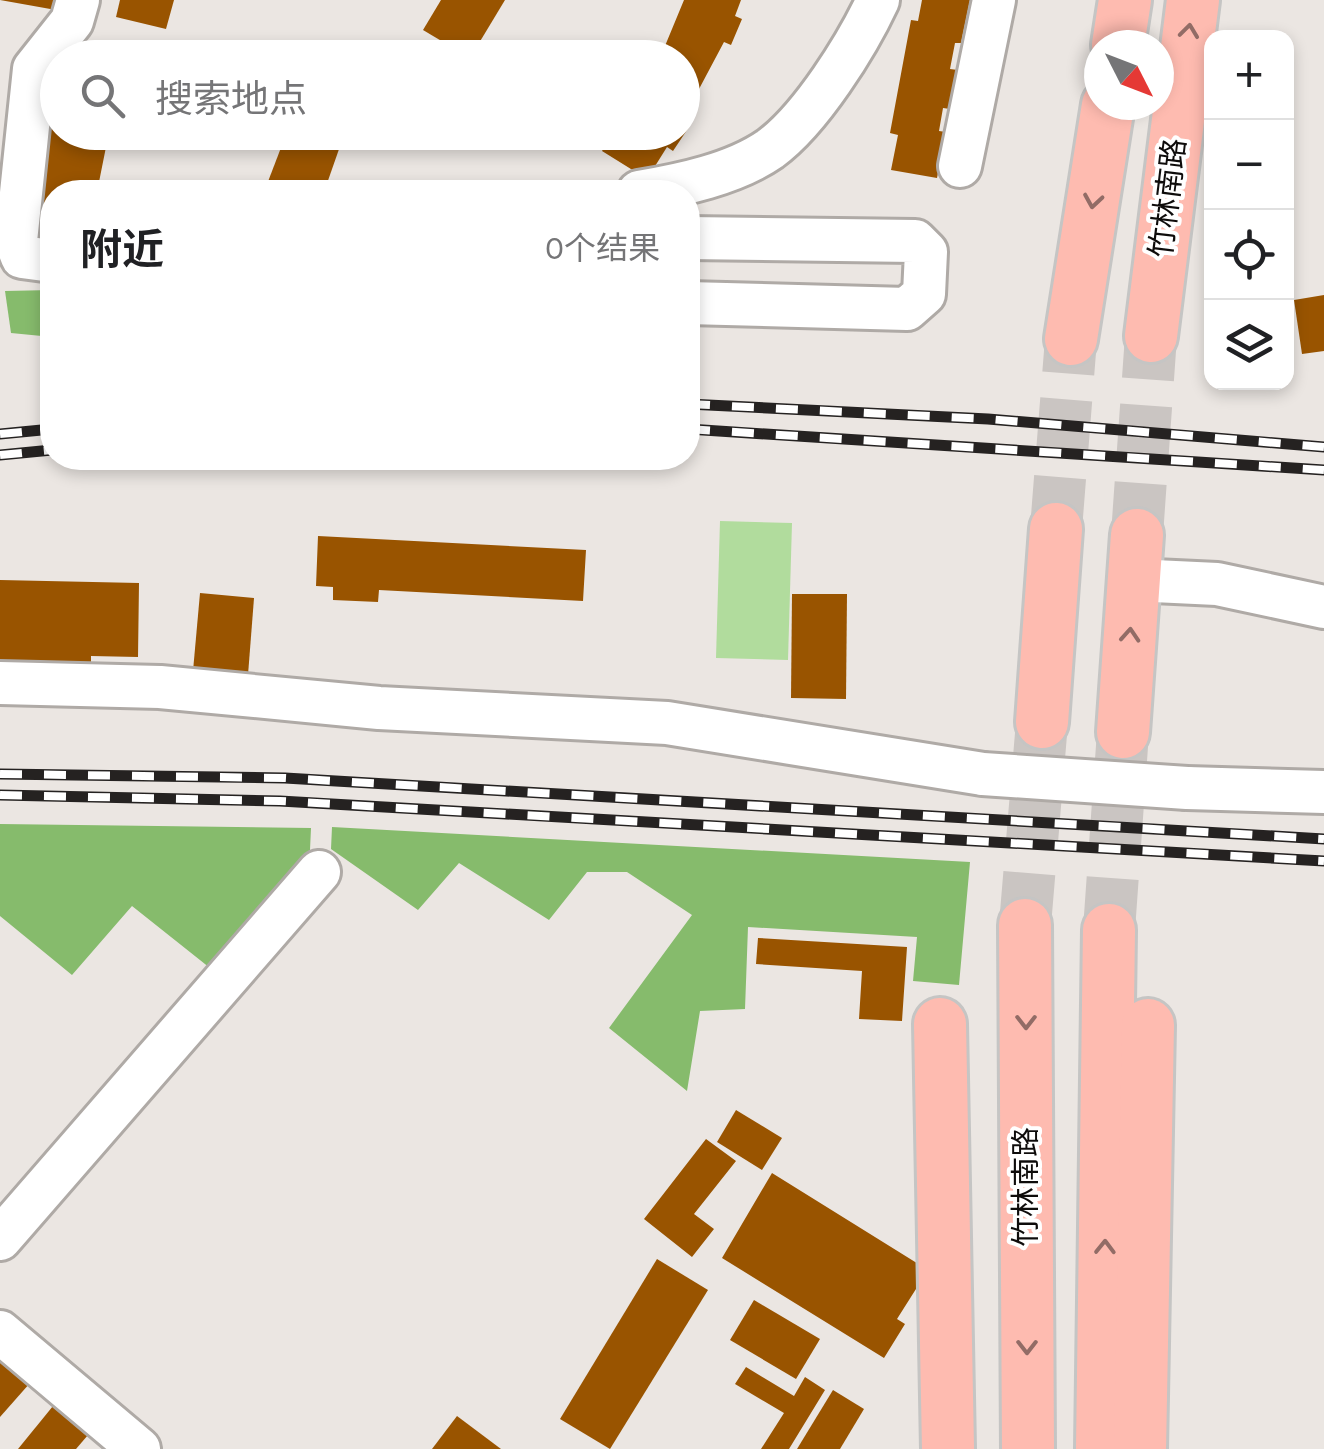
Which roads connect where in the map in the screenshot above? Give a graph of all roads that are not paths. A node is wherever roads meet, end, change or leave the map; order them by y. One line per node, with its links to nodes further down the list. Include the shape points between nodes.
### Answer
1 (78, 0): 7 (lane)
2 (878, 0): 11 (lane, via 816,100 770,149)
3 (994, 0): 10 (lane)
4 (1125, 0): 6 (main road)
5 (1193, 0): 15 (main road, 竹林南路, one-way to 5)
6 (1120, 30)
7 (57, 40)
8 (40, 61): 13 (lane, via 16,242 22,257)
9 (1106, 120): 16 (main road, one-way to 16)
10 (960, 166)
11 (698, 180)
12 (700, 238): 14 (lane, via 914,241 926,252 924,294 907,309)
13 (40, 259)
14 (700, 303)
15 (1151, 336)
16 (1071, 339)
17 (1056, 529): 21 (main road)
18 (1135, 558): 19 (lane); 22 (main road, one-way to 18)
19 (1324, 608)
20 (0, 682): 23 (lane, bridge, via 666,723 983,774)
21 (1042, 722)
22 (1123, 732)
23 (1324, 792)
24 (319, 872): 29 (lane)
25 (1025, 925): 33 (main road, 竹林南路, one-way to 33)
26 (1109, 930): 34 (main road, one-way to 26)
27 (940, 1024): 32 (main road)
28 (1148, 1025): 35 (main road)
29 (0, 1239)
30 (0, 1332): 31 (lane)
31 (139, 1449)
32 (948, 1449)
33 (1028, 1449)
34 (1102, 1449)
35 (1140, 1449)

